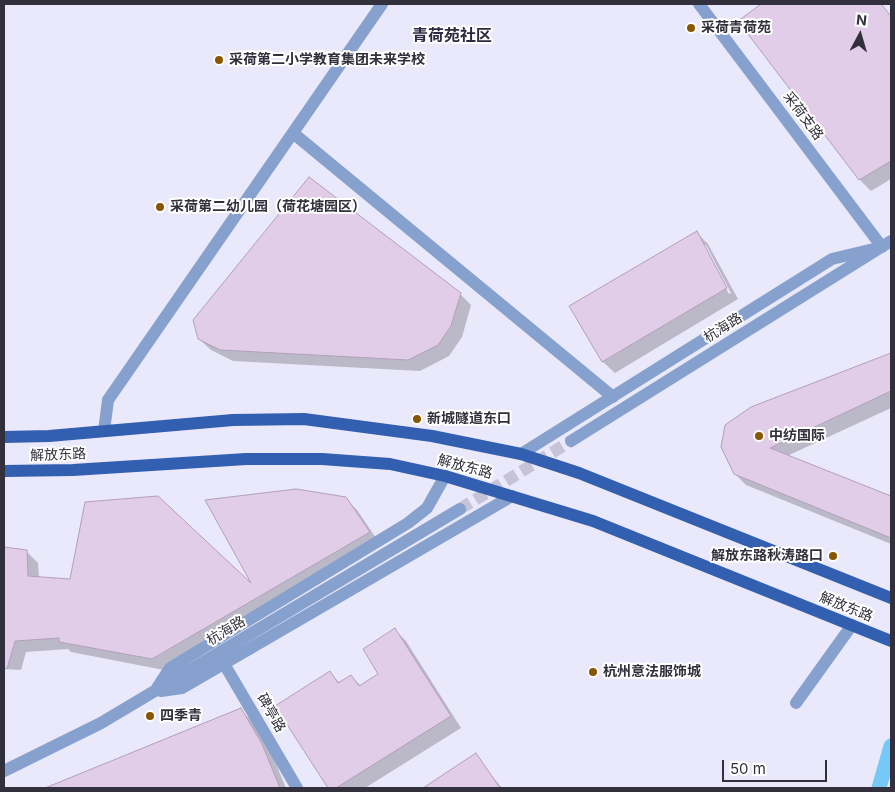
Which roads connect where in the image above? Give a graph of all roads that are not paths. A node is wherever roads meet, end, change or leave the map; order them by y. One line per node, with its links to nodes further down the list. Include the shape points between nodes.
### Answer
1 (382, 4): 3 (street)
2 (699, 4): 4 (street, 采荷支路)
3 (293, 132): 5 (street); 6 (street, via 108,400)
4 (887, 244): 5 (street, via 832,259); 8 (street, 杭海路)
5 (612, 397): 9 (street)
6 (104, 431): 7 (main road, 解放东路); 9 (main road, 解放东路, via 233,420 304,419 432,436)
7 (4, 437)
8 (571, 441)
9 (521, 454): 14 (main road, 解放东路)
10 (4, 471): 11 (main road, 解放东路, via 246,459 322,459 390,464)
11 (445, 476): 12 (main road, 解放东路); 18 (street, via 427,508 408,523 170,668)
12 (512, 496): 15 (main road, 解放东路, via 593,521); 17 (street)
13 (460, 509): 17 (street, 杭海路)
14 (891, 598)
15 (852, 624): 16 (main road, 解放东路); 19 (street)
16 (891, 641)
17 (221, 658): 18 (street, 杭海路); 21 (street, 碑亭路)
18 (154, 692): 20 (street, 杭海路, via 101,723)
19 (796, 703)
20 (4, 771)
21 (297, 788)

